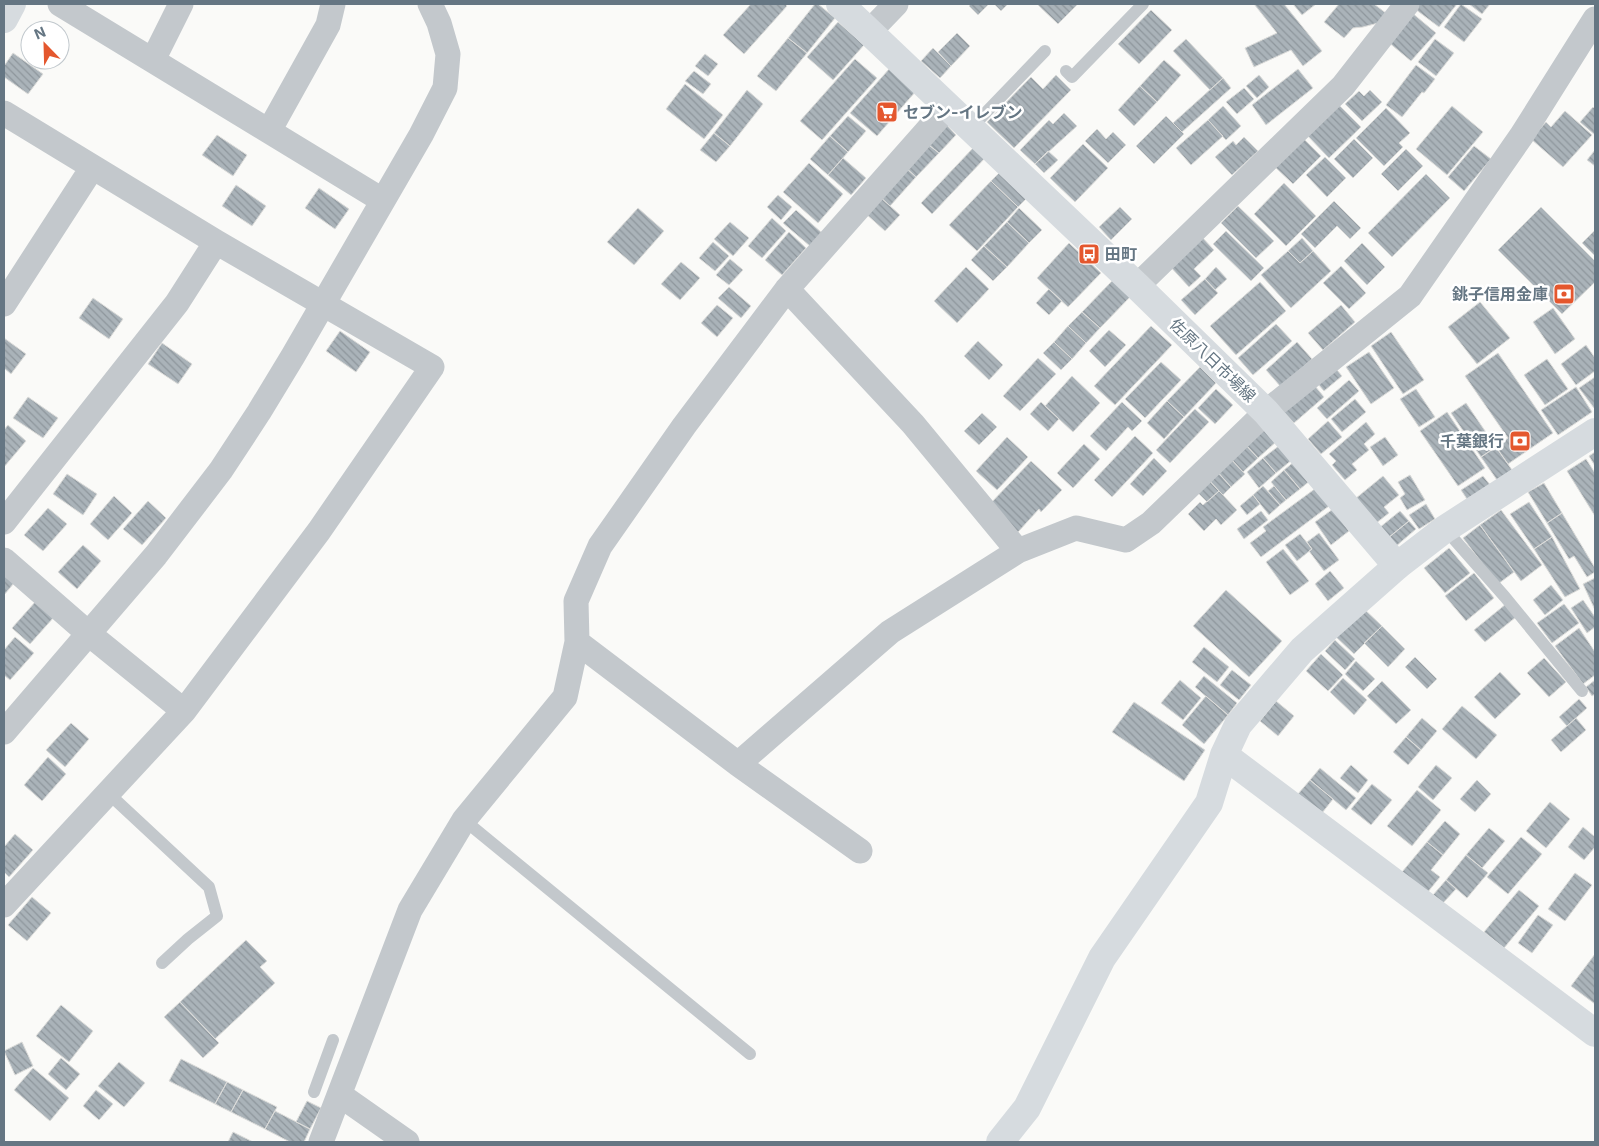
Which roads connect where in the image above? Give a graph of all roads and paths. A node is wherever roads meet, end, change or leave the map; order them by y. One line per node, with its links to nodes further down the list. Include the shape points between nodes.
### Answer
1 (12, 4): 10 (street)
2 (60, 4): 14 (street)
3 (181, 4): 14 (street)
4 (333, 4): 19 (street, via 328,25)
5 (430, 4): 21 (street, via 448,54 445,88)
6 (840, 4): 12 (street, 佐原八日市場線)
7 (896, 4): 12 (street)
8 (1143, 4): 15 (lane, via 1072,77)
9 (1407, 4): 23 (street, via 1343,86)
10 (4, 19)
11 (1595, 19): 27 (street, via 1522,135 1410,296)
12 (870, 31): 16 (street, 佐原八日市場線)
13 (1045, 51): 18 (lane)
14 (153, 60): 19 (street)
15 (1066, 71)
16 (948, 107): 18 (street, 佐原八日市場線); 24 (street)
17 (4, 113): 20 (street)
18 (970, 128): 23 (street, 佐原八日市場線, via 1116,255)
19 (269, 131): 21 (street)
20 (92, 168): 22 (street); 25 (street)
21 (382, 200): 26 (street)
22 (216, 242): 26 (street); 29 (street, via 176,302)
23 (1137, 286): 27 (street, 佐原八日市場線)
24 (787, 289): 31 (street, via 913,424); 35 (street, via 684,426 600,546 576,602)
25 (4, 304)
26 (322, 305): 34 (street, via 260,412 221,470 156,555); 37 (street, via 432,367 319,531)
27 (1266, 412): 31 (street, via 1151,522 1126,540 1076,528); 33 (street, 佐原八日市場線)
28 (1595, 432): 30 (street)
29 (4, 522)
30 (1445, 529): 33 (street); 36 (lane)
31 (1018, 551): 40 (street, via 890,632)
32 (4, 560): 34 (street)
33 (1397, 566): 39 (street, via 1302,650 1238,725)
34 (89, 634): 37 (street); 38 (street)
35 (577, 642): 40 (street); 42 (street, via 565,697)
36 (1582, 691)
37 (184, 711): 41 (street)
38 (4, 732)
39 (1224, 756): 46 (street); 53 (street, via 1209,802 1102,958 1026,1108)
40 (738, 764): 43 (street)
41 (108, 793): 44 (street); 45 (lane, via 209,887 217,916)
42 (464, 820): 48 (lane); 50 (street, via 410,910)
43 (860, 851)
44 (4, 905)
45 (162, 963)
46 (1595, 1033)
47 (333, 1040): 49 (lane)
48 (750, 1054)
49 (314, 1092)
50 (340, 1095): 51 (street); 52 (street)
51 (321, 1142)
52 (408, 1142)
53 (1000, 1142)

